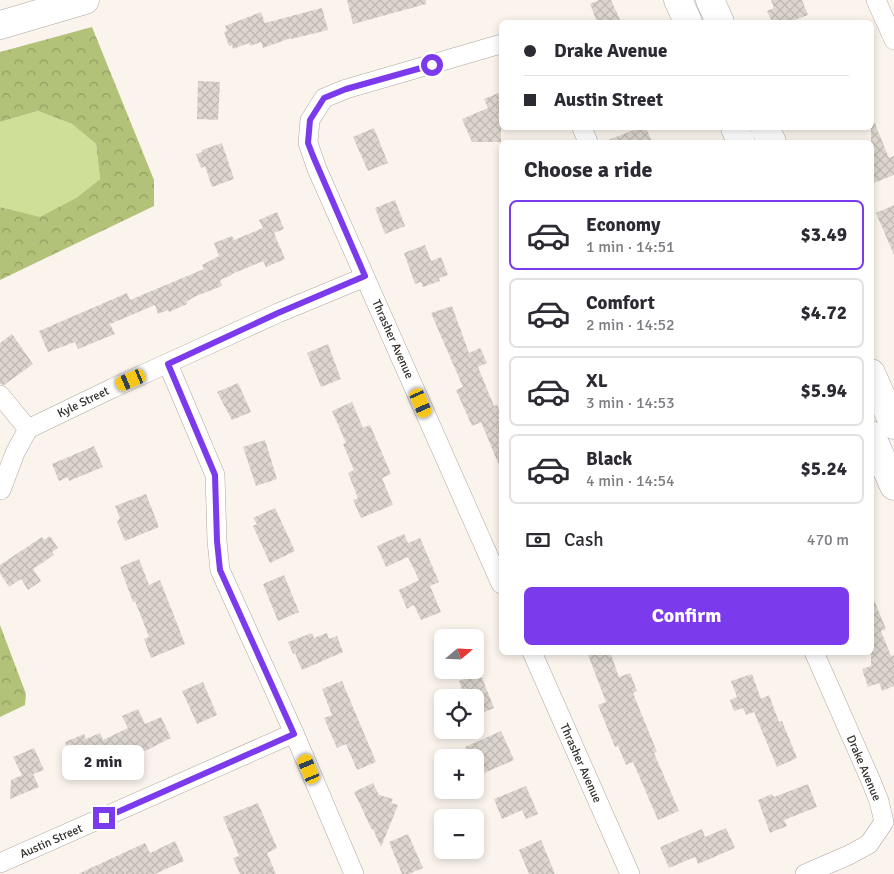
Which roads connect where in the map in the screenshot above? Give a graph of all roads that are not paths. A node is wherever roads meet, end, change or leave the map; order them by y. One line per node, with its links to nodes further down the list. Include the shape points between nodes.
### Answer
1 (85, 0): 7 (main road)
2 (678, 0): 5 (main road)
3 (710, 0): 6 (main road)
4 (876, 0): 8 (street)
5 (687, 20)
6 (719, 20)
7 (0, 25)
8 (894, 40)
9 (499, 45): 10 (street, Thrasher Avenue, via 346,89 324,98 310,120 308,143)
10 (365, 276): 11 (street, Kyle Street); 19 (street, Thrasher Avenue)
11 (168, 364): 15 (street, Kyle Street); 22 (street, via 215,475 220,570)
12 (874, 381): 14 (main road)
13 (0, 395): 15 (street)
14 (894, 425)
15 (28, 429): 18 (street)
16 (874, 442): 17 (main road)
17 (894, 486)
18 (1, 490)
19 (499, 579)
20 (533, 655): 25 (street, Thrasher Avenue)
21 (815, 655): 26 (street, Drake Avenue, via 871,781 884,822 869,844)
22 (294, 734): 23 (street, Austin Street); 24 (street)
23 (0, 863)
24 (354, 874)
25 (630, 874)
26 (805, 874)

